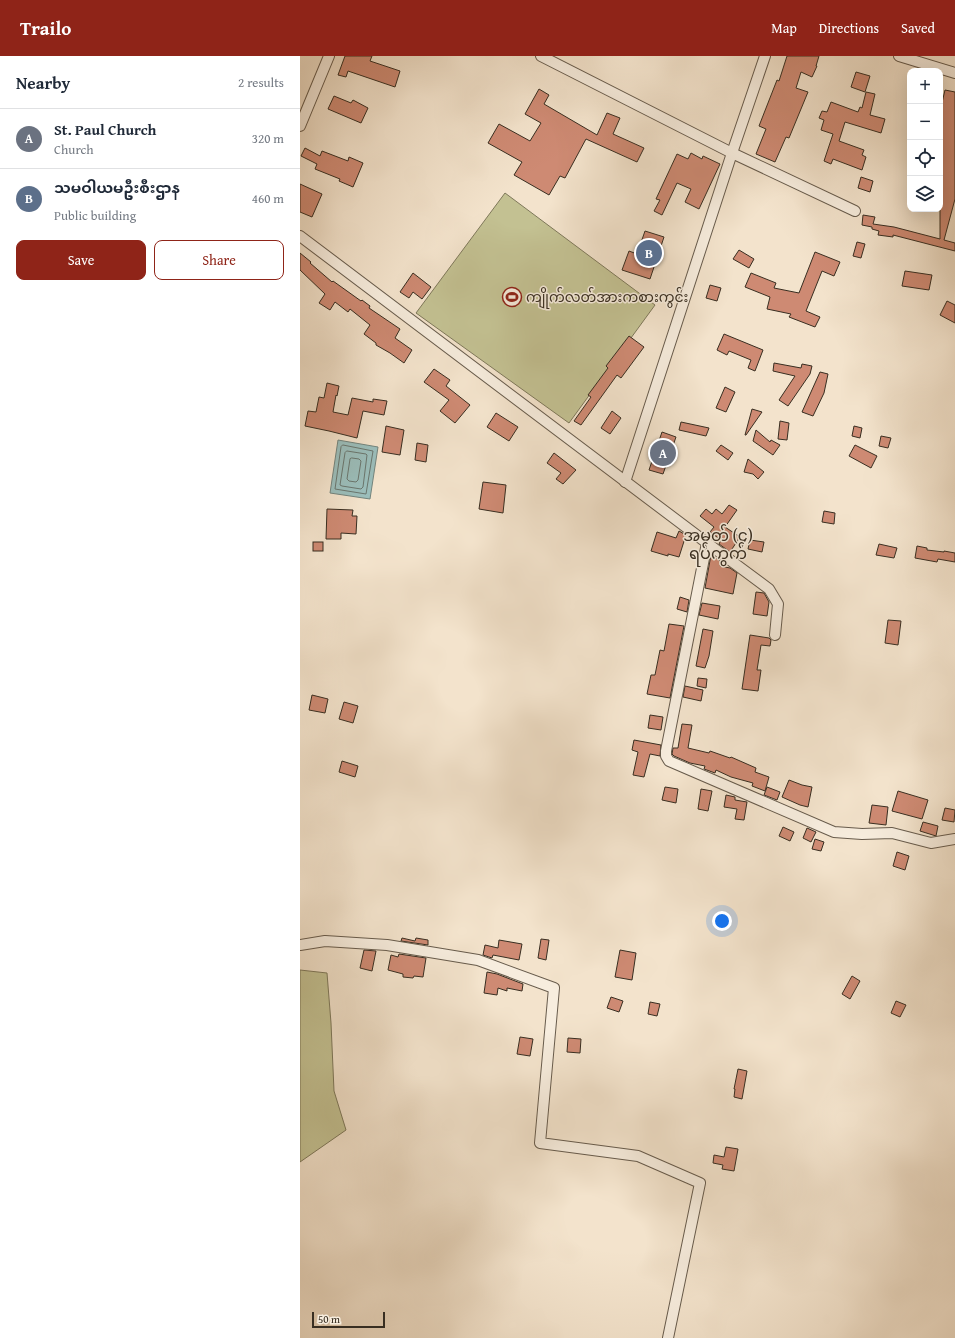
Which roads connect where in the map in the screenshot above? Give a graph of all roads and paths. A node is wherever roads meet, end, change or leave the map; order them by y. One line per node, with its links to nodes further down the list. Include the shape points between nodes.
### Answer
1 (329, 56): 6 (street)
2 (542, 56): 7 (street)
3 (765, 56): 7 (street)
4 (899, 56): 5 (street)
5 (955, 73)
6 (300, 126)
7 (732, 153): 8 (street); 10 (street)
8 (854, 211)
9 (300, 236): 10 (street)
10 (626, 482): 11 (street)
11 (707, 544): 12 (street, via 772,593 778,604); 13 (street, via 666,751 669,761 834,832 892,833 931,843)
12 (775, 635)
13 (955, 839)
14 (300, 945): 15 (street, via 325,942 387,945 478,960 554,988 540,1143 638,1156 700,1184)
15 (668, 1338)

